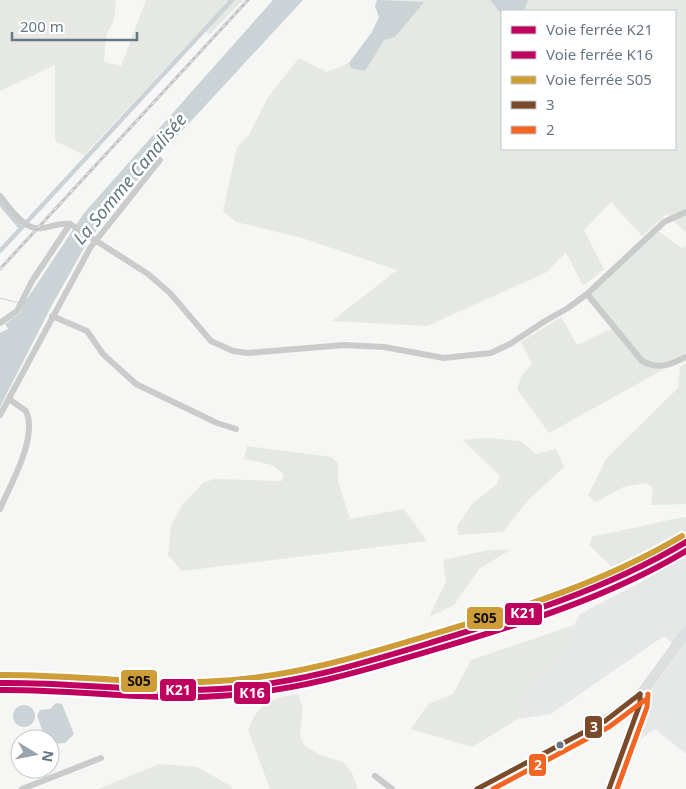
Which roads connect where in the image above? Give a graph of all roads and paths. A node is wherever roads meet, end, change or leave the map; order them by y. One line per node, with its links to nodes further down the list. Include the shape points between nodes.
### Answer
1 (160, 160): 5 (street)
2 (0, 196): 4 (street, via 26,223 39,228 59,223)
3 (686, 212): 6 (street, via 664,222)
4 (71, 225): 5 (street); 8 (street, via 18,307)
5 (94, 241): 6 (street, via 148,274 170,293 211,341 242,352 357,345 444,358 481,355 505,347); 7 (street)
6 (587, 294): 9 (street, via 642,361 667,366)
7 (52, 316): 10 (street); 12 (street, via 87,331 103,354 136,384)
8 (0, 323)
9 (686, 357)
10 (8, 399): 11 (street); 13 (street, via 26,410 29,425 23,455)
11 (0, 415)
12 (236, 429)
13 (0, 509)
14 (686, 632): 15 (main road)
15 (637, 697): 20 (main road, via 605,721); 21 (street, via 641,700)
16 (101, 758): 18 (street)
17 (375, 776): 19 (street)
18 (22, 789)
19 (392, 789)
20 (477, 789)
21 (609, 789)

